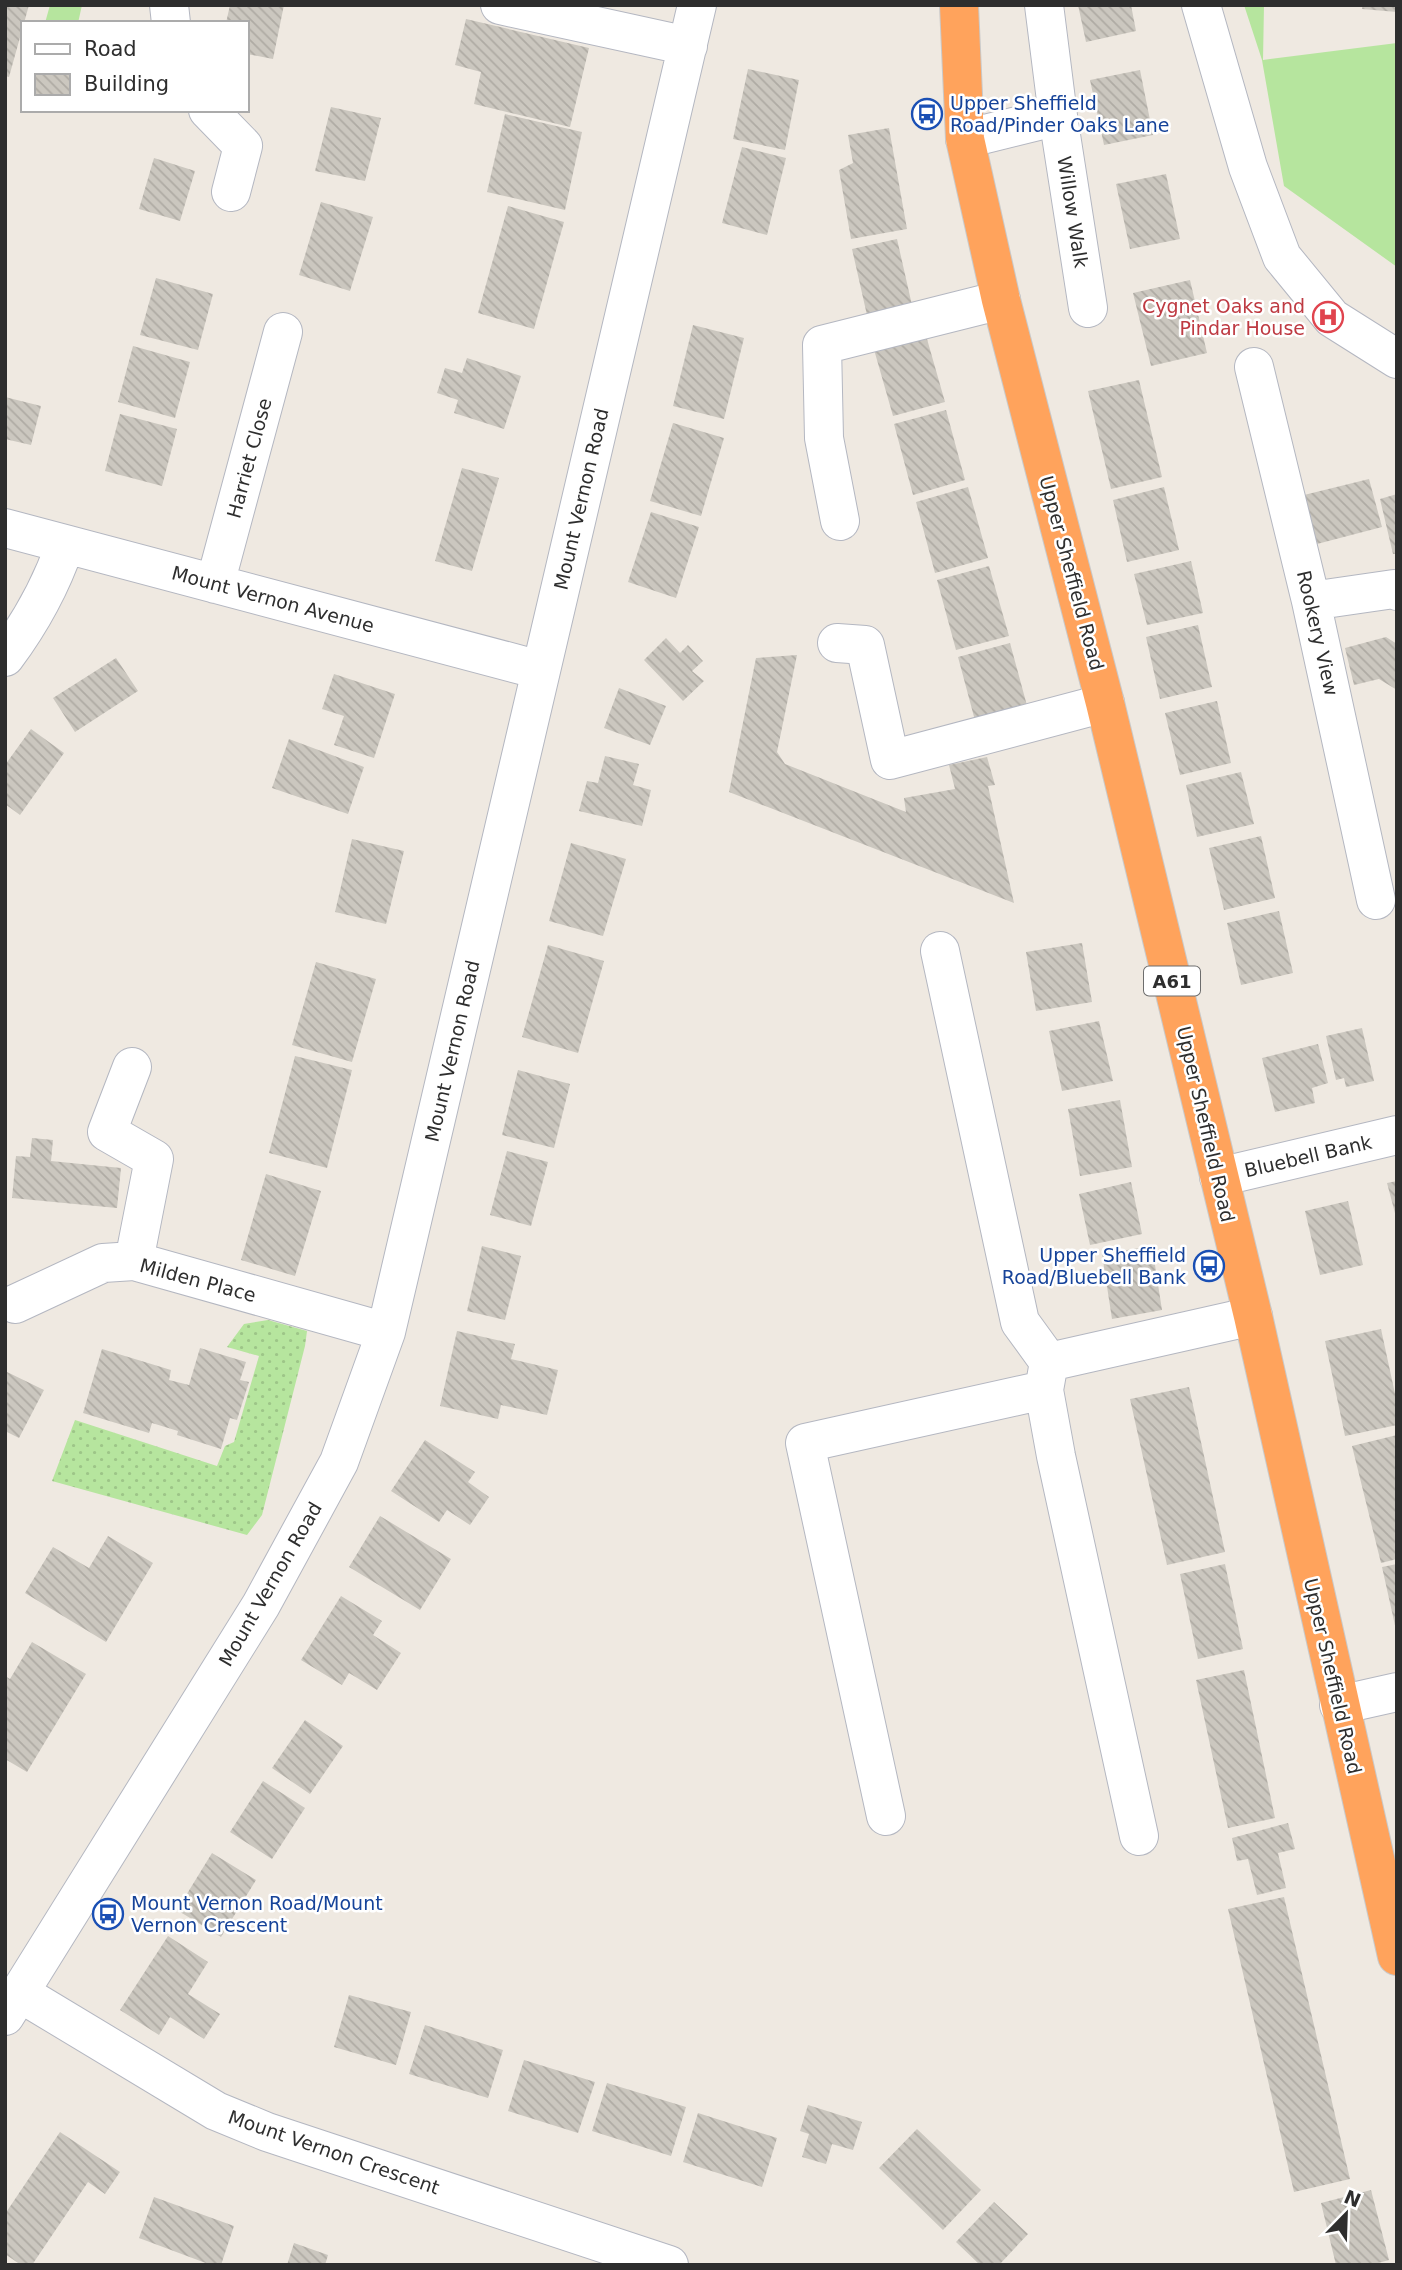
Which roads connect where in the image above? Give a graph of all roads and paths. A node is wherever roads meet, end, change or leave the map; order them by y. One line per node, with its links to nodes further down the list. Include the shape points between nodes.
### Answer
1 (500, 5): 6 (street)
2 (697, 5): 6 (street, Mount Vernon Road)
3 (959, 5): 9 (highway, Upper Sheffield Road / A61)
4 (1044, 5): 8 (street, Willow Walk)
5 (1201, 5): 14 (street, via 1248,167 1282,257 1332,318)
6 (688, 46): 24 (street, Mount Vernon Road)
7 (210, 112): 10 (street, via 243,146)
8 (1058, 116): 9 (street); 12 (street, Willow Walk)
9 (965, 139): 11 (highway, Upper Sheffield Road / A61)
10 (231, 192)
11 (1001, 300): 16 (street, via 822,345 824,438); 25 (highway, Upper Sheffield Road / A61)
12 (1088, 308)
13 (283, 332): 19 (street, Harriet Close)
14 (1397, 359)
15 (1254, 367): 21 (street, Rookery View)
16 (840, 521)
17 (5, 528): 18 (street, Mount Vernon Avenue)
18 (65, 545): 19 (street, Mount Vernon Avenue); 23 (street, via 28,626)
19 (215, 584): 24 (street, Mount Vernon Avenue)
20 (1397, 591): 21 (street)
21 (1311, 601): 26 (street, Rookery View)
22 (837, 643): 25 (street, via 865,645 890,760)
23 (5, 657)
24 (540, 670): 34 (street, Mount Vernon Road)
25 (1105, 703): 30 (highway, Upper Sheffield Road / A61)
26 (1376, 900)
27 (940, 951): 35 (street, via 1020,1322)
28 (132, 1067): 31 (street, via 107,1132 154,1159)
29 (1397, 1135): 30 (street, Bluebell Bank)
30 (1219, 1177): 33 (highway, Upper Sheffield Road / A61)
31 (134, 1261): 32 (street, Milden Place, via 103,1263); 34 (street, Milden Place)
32 (15, 1304)
33 (1253, 1316): 35 (street); 37 (highway, Upper Sheffield Road / A61)
34 (386, 1332): 41 (street, Mount Vernon Road, via 339,1462 261,1605)
35 (1047, 1376): 38 (street, via 805,1443); 39 (street, via 1056,1456)
36 (1397, 1692): 37 (street)
37 (1339, 1705): 40 (highway, Upper Sheffield Road / A61)
38 (886, 1816)
39 (1139, 1836)
40 (1397, 1956)
41 (12, 2005): 42 (street, Mount Vernon Crescent, via 216,2112)
42 (669, 2265)

